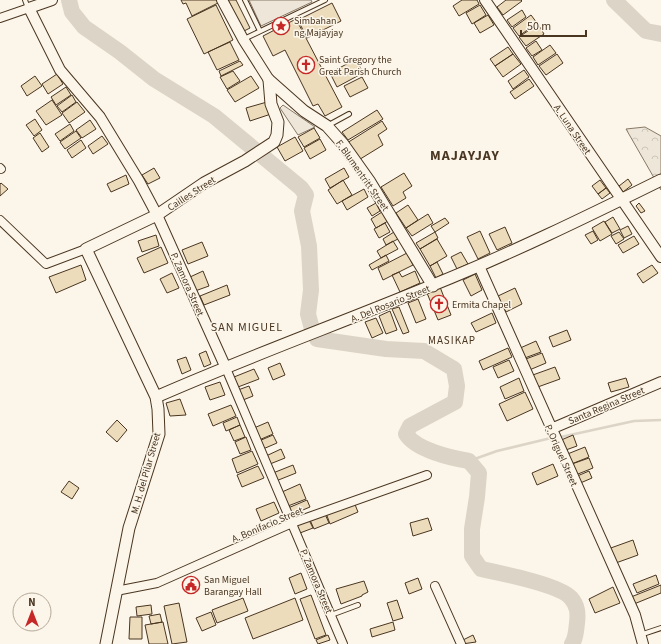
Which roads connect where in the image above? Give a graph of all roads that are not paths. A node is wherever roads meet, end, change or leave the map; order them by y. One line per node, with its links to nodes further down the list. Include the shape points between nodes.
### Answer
1 (52, 0): 7 (street)
2 (222, 0): 10 (street, F. Blumentritt Street)
3 (244, 0): 9 (lane)
4 (325, 0): 6 (lane)
5 (485, 0): 15 (street, A. Luna Street)
6 (315, 2): 9 (lane)
7 (27, 4): 8 (street); 16 (street, P. Zamora Street, via 60,70 100,117)
8 (0, 18)
9 (260, 31): 10 (lane)
10 (244, 39): 11 (street, F. Blumentritt Street)
11 (269, 80): 13 (main road, F. Blumentritt Street, via 304,111); 16 (main road, Cailles Street, via 271,104 278,122 274,142 204,183)
12 (349, 114): 13 (lane)
13 (327, 126): 21 (main road, F. Blumentritt Street, via 370,182)
14 (658, 182): 15 (main road, A. Del Rosario Street)
15 (620, 199): 19 (street, A. Luna Street); 20 (main road, A. Del Rosario Street)
16 (157, 216): 18 (main road, Cailles Street); 22 (street, P. Zamora Street)
17 (0, 220): 18 (street, Cailles Street, via 46,264)
18 (86, 249): 24 (main road, M. H. del Pilar Street)
19 (661, 257)
20 (479, 266): 21 (main road, A. Del Rosario Street); 25 (street, P. Origuel Street)
21 (433, 286): 22 (main road, A. Del Rosario Street, via 291,343)
22 (225, 366): 24 (main road, A. Del Rosario Street); 27 (street, P. Zamora Street)
23 (661, 382): 25 (street, Santa Regina Street)
24 (156, 397): 29 (main road, M. H. del Pilar Street, via 159,434 129,528)
25 (550, 429): 33 (street, P. Origuel Street, via 635,615)
26 (427, 475): 27 (street, A. Bonifacio Street)
27 (292, 523): 29 (street, A. Bonifacio Street, via 157,582); 31 (street, P. Zamora Street)
28 (435, 586): 36 (street)
29 (116, 591): 34 (main road, M. H. del Pilar Street)
30 (358, 605): 31 (lane)
31 (331, 614): 35 (street, P. Zamora Street)
32 (661, 628): 33 (lane)
33 (642, 639)
34 (106, 644)
35 (343, 644)
36 (461, 644)

